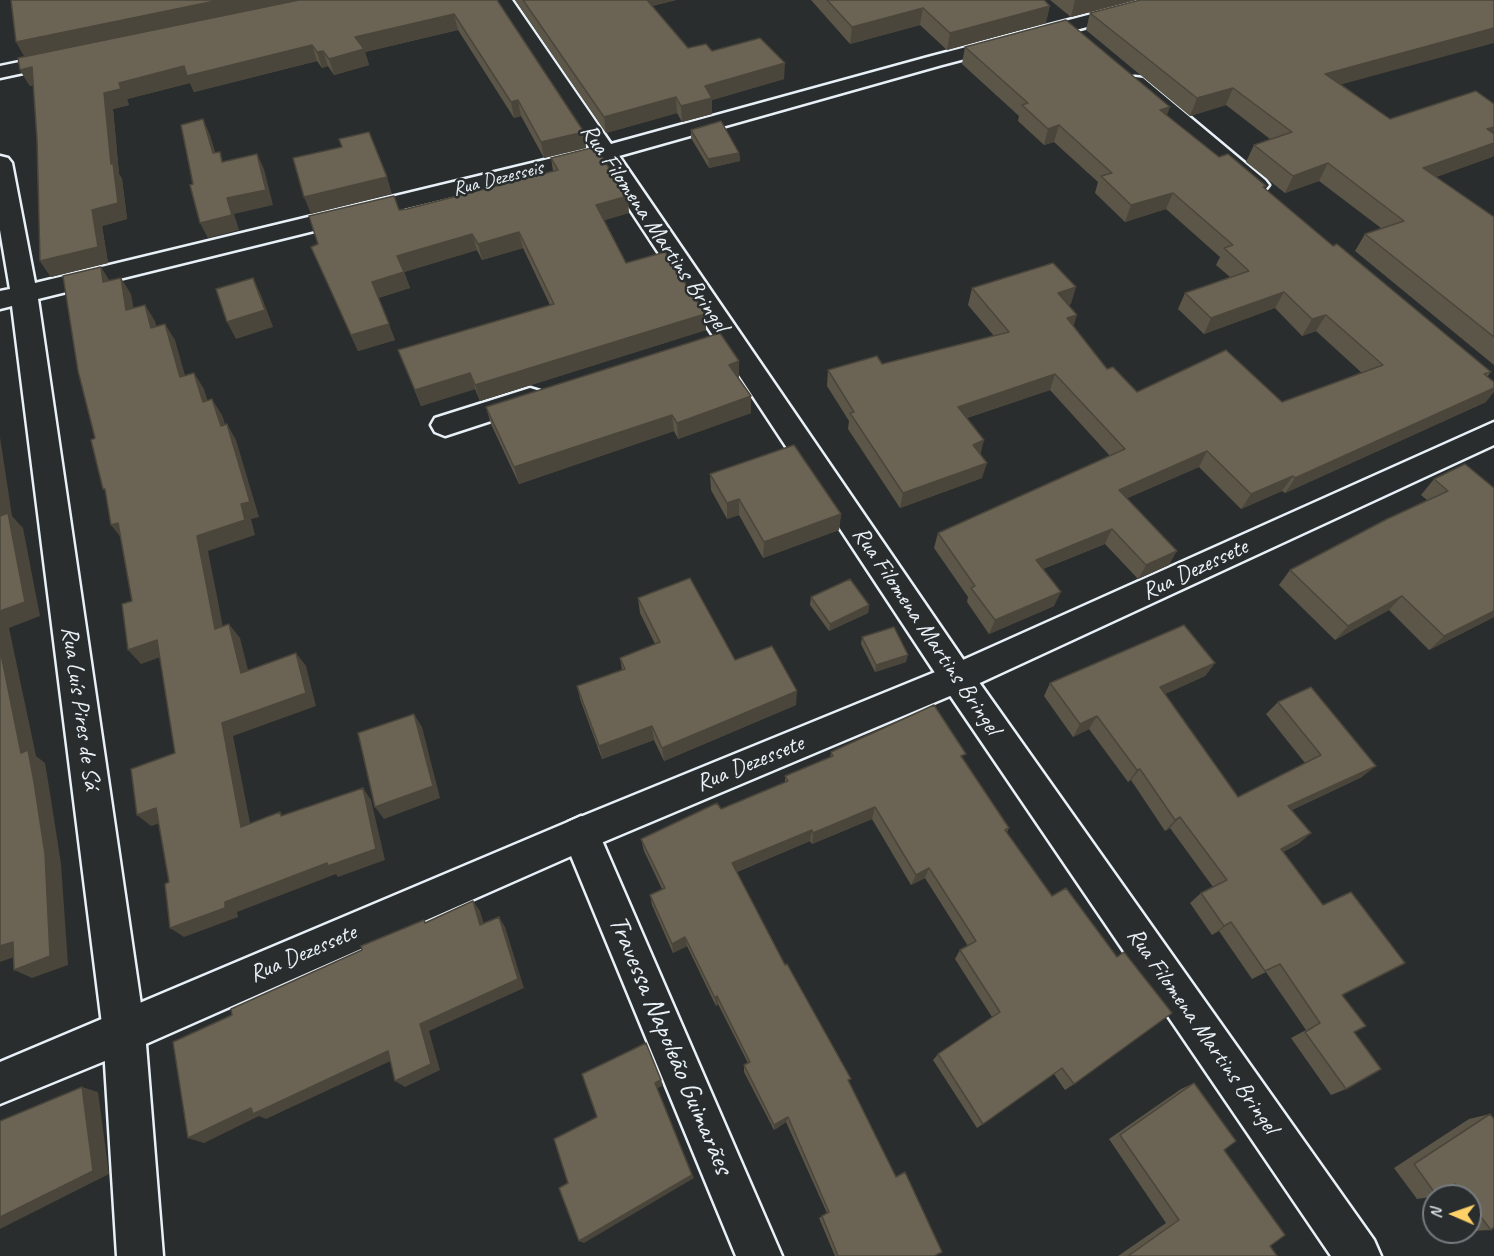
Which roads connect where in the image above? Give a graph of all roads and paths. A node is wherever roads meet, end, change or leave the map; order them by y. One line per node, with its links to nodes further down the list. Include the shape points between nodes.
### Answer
1 (502, 0): 8 (street, Rua Filomena Martins Bringel)
2 (1168, 0): 4 (street, Rua Dezesseis)
3 (1043, 7): 4 (street)
4 (1077, 35): 8 (street, Rua Dezesseis, via 935,61)
5 (82, 54): 7 (street)
6 (1113, 65): 10 (street)
7 (0, 72)
8 (604, 153): 11 (street, Rua Dezesseis); 15 (street, Rua Filomena Martins Bringel, via 715,340)
9 (0, 163): 11 (street, Rua Luís Pires de Sá)
10 (1276, 201)
11 (12, 297): 17 (street, Rua Luís Pires de Sá)
12 (557, 389): 13 (street)
13 (445, 425)
14 (1494, 433): 15 (street, Rua Dezessete)
15 (957, 678): 16 (street, Rua Dezessete); 21 (street, Rua Filomena Martins Bringel)
16 (581, 834): 17 (street, Rua Dezessete); 20 (street, Travessa Napoleão Guimarães)
17 (124, 1032): 18 (street, Rua Dezessete); 19 (street, Rua Luís Pires de Sá)
18 (0, 1083)
19 (140, 1256)
20 (759, 1256)
21 (1358, 1256)

